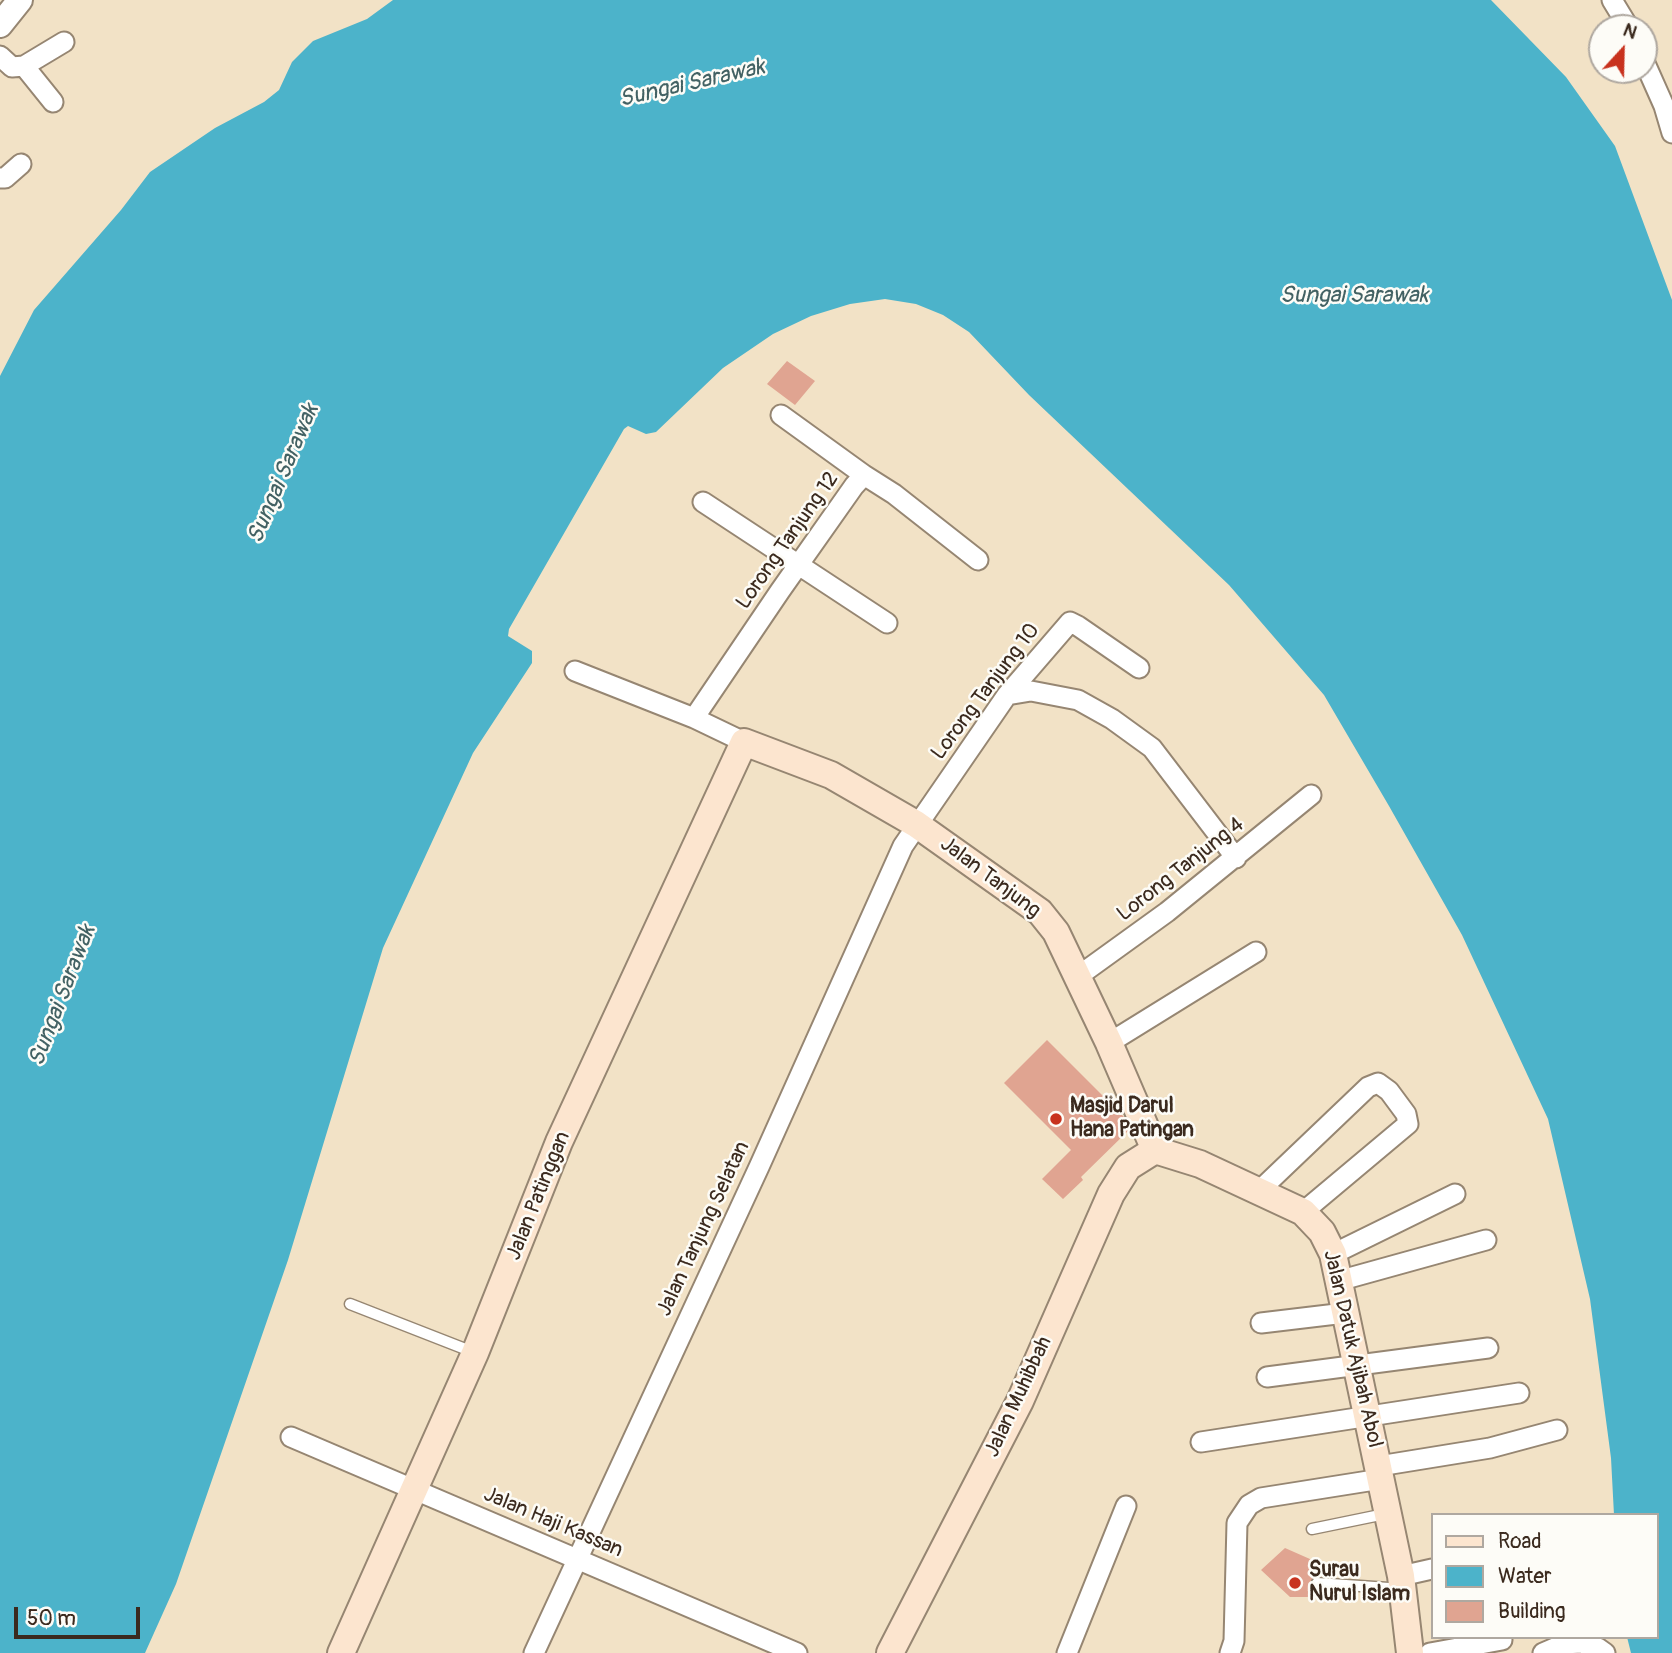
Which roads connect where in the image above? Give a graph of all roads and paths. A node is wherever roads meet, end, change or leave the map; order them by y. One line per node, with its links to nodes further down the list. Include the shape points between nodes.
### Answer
1 (20, 0): 2 (street)
2 (0, 25)
3 (64, 41): 5 (street)
4 (0, 56): 5 (street, via 12,67)
5 (24, 66): 7 (street)
6 (1657, 84): 8 (street)
7 (53, 102)
8 (1668, 103): 9 (street)
9 (1672, 133)
10 (21, 164): 11 (street)
11 (0, 178)
12 (781, 415): 13 (street)
13 (864, 475): 15 (street, Lorong Tanjung 12); 16 (street, Lorong Tanjung 12)
14 (703, 502): 16 (street)
15 (978, 560)
16 (800, 564): 17 (street); 21 (street, Lorong Tanjung 12)
17 (887, 623)
18 (1139, 668): 20 (street, Lorong Tanjung 10, via 1070,622)
19 (575, 671): 21 (street)
20 (1007, 695): 24 (street, Lorong Tanjung 10); 25 (street, via 1031,691 1057,695 1078,700 1112,719 1152,748)
21 (694, 718): 22 (street)
22 (744, 742): 24 (main road, Jalan Tanjung, via 831,775); 40 (main road, Jalan Patinggan, via 559,1142)
23 (1311, 795): 25 (street, Lorong Tanjung 4)
24 (916, 824): 27 (main road, Jalan Tanjung, via 1040,912 1056,932); 53 (street, Jalan Tanjung Selatan)
25 (1236, 858): 27 (street, Lorong Tanjung 4)
26 (1256, 952): 28 (street)
27 (1077, 977): 28 (main road, Jalan Tanjung)
28 (1109, 1043): 29 (main road, Jalan Tanjung)
29 (1155, 1150): 30 (main road, Jalan Datuk Ajibah Abol); 61 (main road, Jalan Muhibbah, via 1128,1167 1111,1194 1020,1401)
30 (1259, 1191): 32 (main road, Jalan Datuk Ajibah Abol); 32 (street, via 1368,1087 1378,1083 1390,1090 1408,1124)
31 (1455, 1194): 34 (street)
32 (1303, 1212): 34 (main road, Jalan Datuk Ajibah Abol, via 1322,1232)
33 (1486, 1240): 35 (street)
34 (1333, 1254): 35 (main road, Jalan Datuk Ajibah Abol)
35 (1338, 1281): 37 (main road, Jalan Datuk Ajibah Abol)
36 (350, 1304): 40 (lane)
37 (1346, 1313): 38 (street); 41 (main road, Jalan Datuk Ajibah Abol)
38 (1261, 1323)
39 (1488, 1348): 41 (street)
40 (475, 1353): 49 (main road, Jalan Patinggan)
41 (1356, 1366): 42 (street); 44 (main road, Jalan Datuk Ajibah Abol)
42 (1268, 1377)
43 (1519, 1393): 44 (street)
44 (1366, 1416): 47 (street); 48 (main road, Jalan Datuk Ajibah Abol)
45 (1557, 1430): 48 (street)
46 (291, 1437): 49 (street, Jalan Haji Kassan)
47 (1201, 1443)
48 (1380, 1473): 51 (main road, Jalan Datuk Ajibah Abol); 63 (street, via 1261,1498 1249,1505 1237,1523)
49 (415, 1489): 53 (street, Jalan Haji Kassan); 58 (main road, Jalan Patinggan)
50 (1126, 1506): 62 (street)
51 (1389, 1513): 52 (lane); 55 (main road, Jalan Datuk Ajibah Abol)
52 (1312, 1529)
53 (579, 1559): 59 (street, Jalan Tanjung Selatan); 60 (street, Jalan Haji Kassan)
54 (1430, 1570): 55 (street)
55 (1402, 1582): 56 (lane); 64 (main road, Jalan Datuk Ajibah Abol)
56 (1317, 1583)
57 (1502, 1640): 65 (street)
58 (341, 1653)
59 (534, 1653)
60 (795, 1653)
61 (890, 1653)
62 (1068, 1653)
63 (1230, 1653)
64 (1410, 1653)
65 (1430, 1653)
66 (1543, 1653): 67 (street, via 1581,1643)
67 (1605, 1653)

